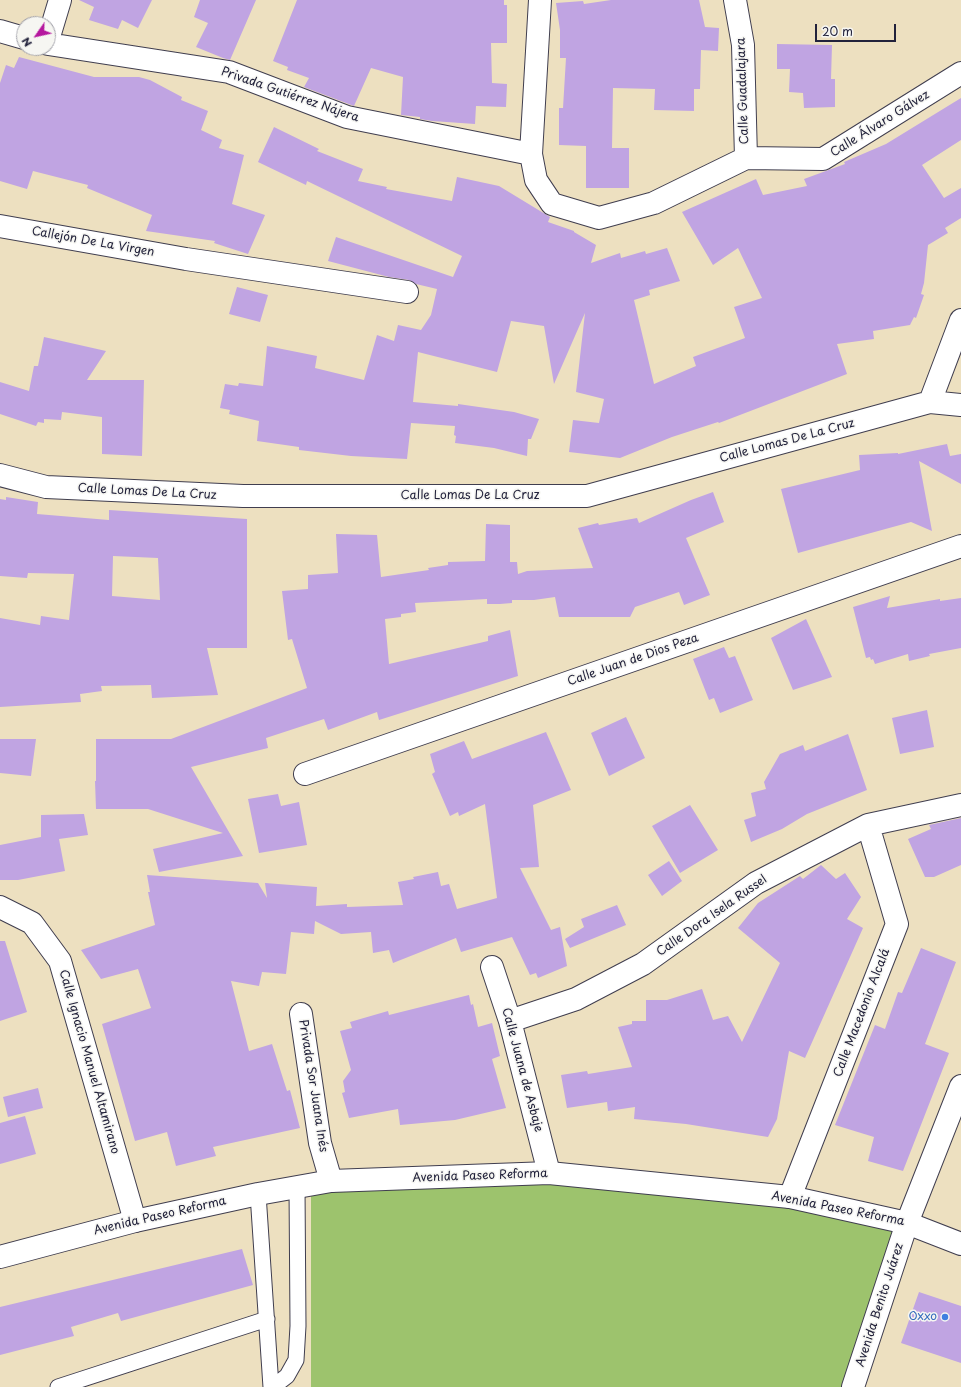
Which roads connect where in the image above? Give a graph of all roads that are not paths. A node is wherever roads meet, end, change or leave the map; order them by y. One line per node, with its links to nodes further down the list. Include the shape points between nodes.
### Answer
1 (60, 0): 4 (street)
2 (540, 0): 9 (street)
3 (735, 0): 10 (street, Calle Guadalajara, via 743,45)
4 (55, 16)
5 (0, 31): 6 (street)
6 (16, 36)
7 (56, 45): 9 (street, Privada Gutiérrez Nájera, via 229,72 347,117)
8 (961, 73): 10 (street, Calle Álvaro Gálvez, via 823,159)
9 (531, 154): 10 (street, via 536,180 552,204 599,218 654,203)
10 (746, 158)
11 (0, 226): 12 (street, Callejón De La Virgen, via 186,259)
12 (407, 292)
13 (961, 320): 14 (street)
14 (930, 402): 15 (street); 16 (street, Calle Lomas De La Cruz, via 587,496 243,496 46,487)
15 (961, 405)
16 (0, 475)
17 (961, 546): 18 (street, Calle Juan de Dios Peza)
18 (305, 774)
19 (961, 805): 20 (street, Calle Dora Isela Russel)
20 (868, 825): 24 (street, Calle Dora Isela Russel, via 756,883 643,964 576,999); 30 (street, Calle Macedonio Alcalá, via 897,924)
21 (0, 907): 31 (street, Calle Ignacio Manuel Altamirano, via 32,923 60,961)
22 (492, 968): 24 (street, Calle Juana de Asbaje)
23 (301, 1014): 27 (street, Privada Sor Juana Inés, via 320,1143)
24 (510, 1021): 26 (street, Calle Juana de Asbaje)
25 (961, 1086): 32 (street, Avenida Benito Juárez)
26 (549, 1172): 27 (street, Avenida Paseo Reforma); 30 (street, Avenida Paseo Reforma)
27 (331, 1182): 28 (street, Avenida Paseo Reforma)
28 (297, 1187): 29 (street, Avenida Paseo Reforma); 37 (lane, via 296,1360 287,1376)
29 (258, 1194): 31 (street, Avenida Paseo Reforma); 35 (lane)
30 (790, 1197): 32 (street, Avenida Paseo Reforma)
31 (135, 1221): 34 (street, Avenida Paseo Reforma)
32 (907, 1223): 33 (street, Avenida Paseo Reforma); 38 (street, Avenida Benito Juárez)
33 (961, 1244)
34 (0, 1257)
35 (267, 1319): 36 (lane); 37 (lane)
36 (58, 1387)
37 (272, 1387)
38 (853, 1387)

